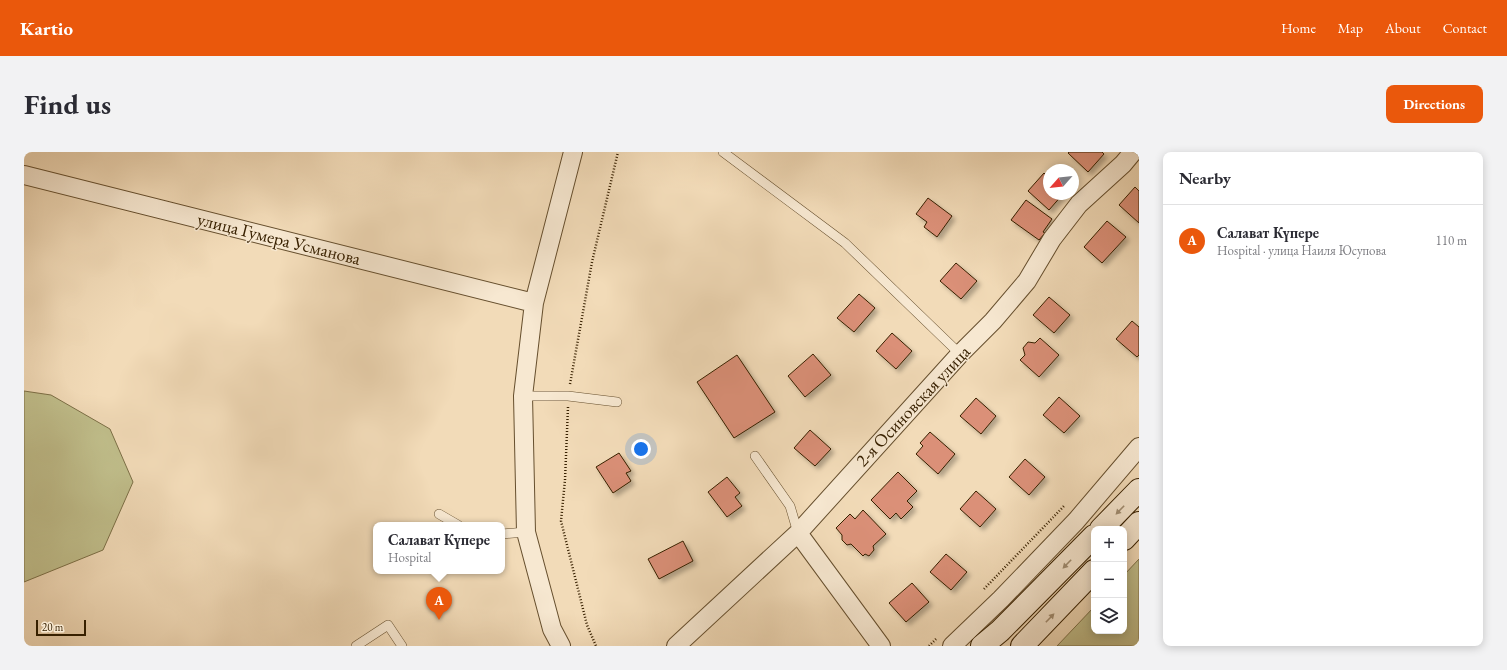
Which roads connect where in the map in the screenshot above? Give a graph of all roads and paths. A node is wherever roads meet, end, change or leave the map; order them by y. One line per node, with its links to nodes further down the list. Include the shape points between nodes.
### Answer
1 (573, 152): 5 (street)
2 (723, 152): 6 (lane, via 845,243)
3 (1133, 152): 6 (street, 2-я Осиновская улица, via 1079,204 1052,239 1027,280 993,321)
4 (24, 175): 5 (street, улица Гумера Усманова)
5 (534, 303): 7 (street)
6 (960, 354): 18 (street, 2-я Осиновская улица)
7 (523, 396): 8 (lane, via 568,396); 17 (street)
8 (617, 402)
9 (1139, 447): 24 (street, via 1076,521 1001,599)
10 (755, 456): 18 (lane, via 790,506)
11 (1139, 490): 16 (street, one-way to 16)
12 (1067, 502): 23 (path)
13 (439, 514): 14 (lane)
14 (453, 522)
15 (1139, 523): 20 (street)
16 (1104, 526)
17 (526, 532): 19 (lane); 27 (street, via 552,629)
18 (798, 533): 28 (street, 2-я Осиновская улица); 29 (street)
19 (505, 534)
20 (1127, 536)
21 (1091, 539): 31 (street, one-way to 31)
22 (1091, 574): 32 (street, one-way to 22)
23 (979, 594)
24 (946, 640): 30 (path)
25 (356, 646): 26 (lane, via 388,625)
26 (402, 646)
27 (561, 646)
28 (676, 646)
29 (881, 646)
30 (929, 646)
31 (982, 646)
32 (1022, 646)

